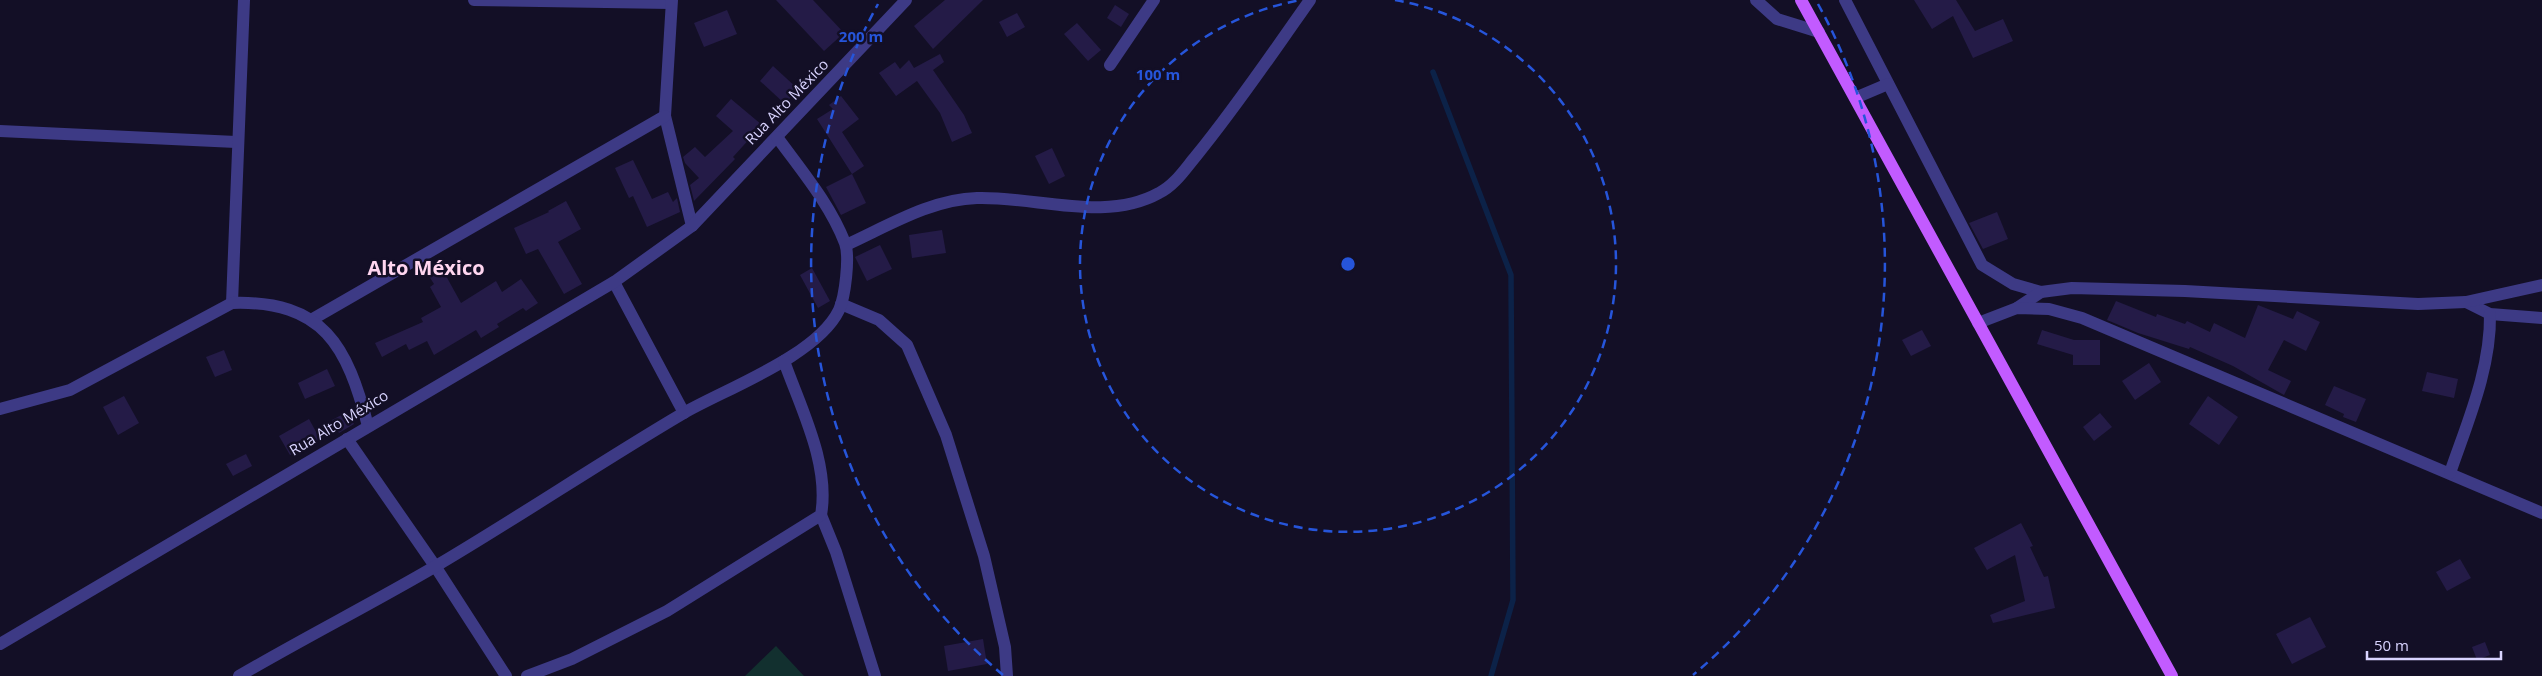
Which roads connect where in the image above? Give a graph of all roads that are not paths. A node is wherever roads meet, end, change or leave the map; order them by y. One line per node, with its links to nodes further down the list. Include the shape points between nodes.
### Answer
1 (244, 0): 17 (street)
2 (474, 0): 9 (street)
3 (906, 0): 16 (street, Rua Alto México)
4 (1154, 0): 11 (street)
5 (1310, 0): 19 (street, via 1211,137 1161,193 1144,201 1102,207 976,198 951,202 931,207)
6 (1756, 0): 10 (street, via 1778,19)
7 (1802, 0): 10 (main road)
8 (1845, 0): 12 (street)
9 (672, 1): 14 (street)
10 (1819, 32): 13 (main road)
11 (1110, 65)
12 (1888, 84): 13 (street); 22 (street, via 1982,265 2013,284)
13 (1855, 98): 30 (main road)
14 (665, 116): 18 (street); 29 (street)
15 (0, 131): 17 (street)
16 (776, 137): 18 (street, Rua Alto México); 19 (street, via 818,192)
17 (236, 142): 24 (street)
18 (692, 226): 20 (street, Rua Alto México)
19 (846, 245): 25 (street)
20 (614, 282): 33 (street); 34 (street, Rua Alto México)
21 (2542, 286): 23 (street)
22 (2041, 292): 23 (street, via 2072,288 2418,304); 26 (street)
23 (2466, 302): 27 (street)
24 (232, 304): 29 (street, via 261,302); 32 (street, via 70,390)
25 (841, 304): 31 (street, via 819,334); 45 (street, via 889,326 907,345 946,435 984,556 1005,647)
26 (2017, 308): 30 (street); 36 (street, via 2049,309 2082,318)
27 (2490, 314): 28 (street); 36 (street, via 2478,389)
28 (2542, 318)
29 (311, 320): 34 (street, via 335,342 350,368)
30 (1978, 323): 46 (main road)
31 (784, 361): 33 (street); 38 (street, via 815,448 824,495)
32 (0, 409)
33 (684, 412): 39 (street)
34 (368, 426): 35 (street, Rua Alto México)
35 (347, 439): 39 (street); 40 (street, Rua Alto México)
36 (2450, 473): 37 (street)
37 (2542, 513)
38 (820, 515): 43 (street, via 667,611 572,659); 44 (street, via 836,552)
39 (435, 566): 41 (street); 42 (street)
40 (0, 644)
41 (239, 676)
42 (506, 676)
43 (527, 676)
44 (875, 676)
45 (1007, 676)
46 (2172, 676)

